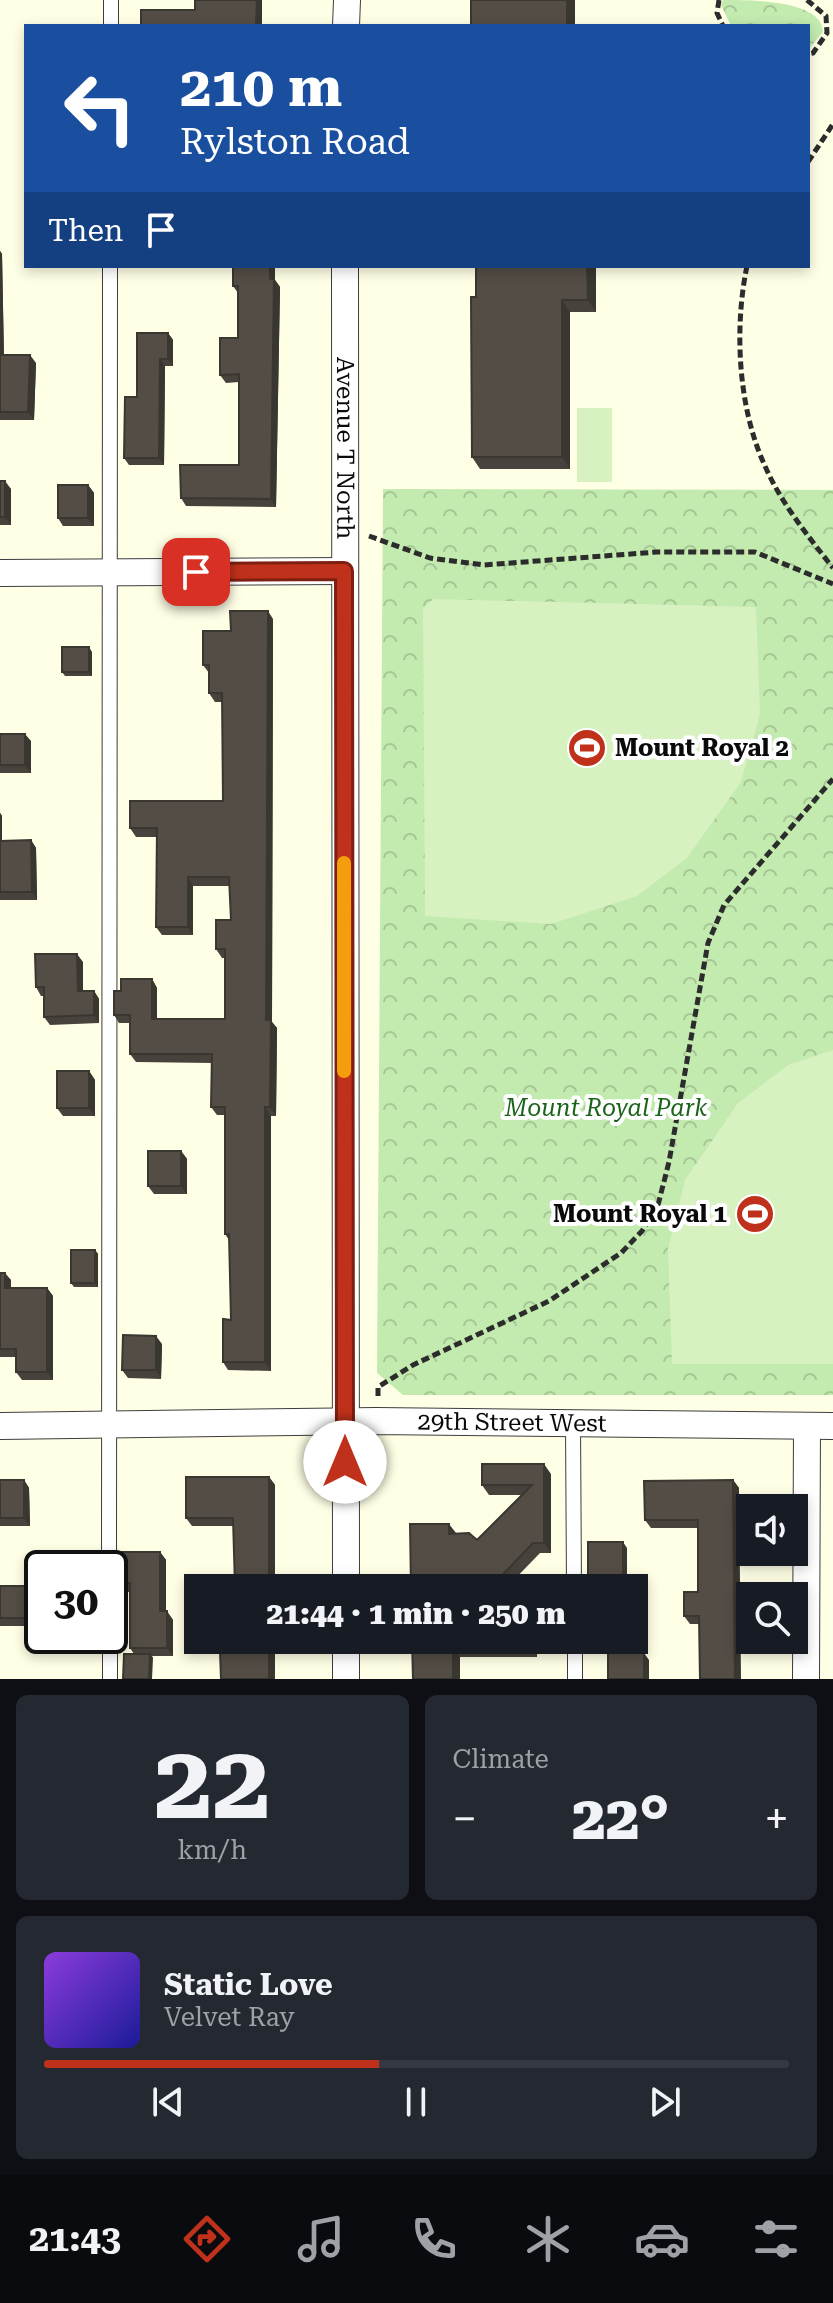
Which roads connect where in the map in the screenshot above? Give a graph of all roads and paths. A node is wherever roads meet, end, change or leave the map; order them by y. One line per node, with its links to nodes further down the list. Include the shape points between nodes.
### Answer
1 (111, 0): 5 (lane)
2 (347, 0): 6 (street)
3 (719, 0): 7 (path)
4 (807, 0): 8 (path, via 826,16 827,33)
5 (111, 24)
6 (346, 24)
7 (722, 24)
8 (810, 54)
9 (833, 124): 10 (path)
10 (810, 159)
11 (110, 268): 18 (lane)
12 (345, 268): 14 (street, Avenue T North)
13 (747, 268): 15 (path, via 740,298 745,402 764,465 798,523)
14 (344, 532): 16 (street, Avenue T North); 19 (path, via 362,533 430,558 484,565 657,552 755,552)
15 (833, 568)
16 (344, 571): 18 (street); 22 (street, Avenue T North)
17 (0, 573): 18 (street)
18 (108, 574): 25 (lane)
19 (833, 584)
20 (833, 779): 21 (path, via 724,905 708,943 669,1162 658,1205 642,1231 621,1253 549,1301 378,1387)
21 (376, 1421): 22 (street, 29th Street West); 23 (street, 29th Street West)
22 (345, 1422): 25 (street, 29th Street West); 28 (street, Avenue T North)
23 (573, 1423): 26 (street, 29th Street West); 29 (lane)
24 (0, 1426): 25 (street, 29th Street West)
25 (108, 1426): 27 (lane)
26 (820, 1426): 36 (street)
27 (109, 1550)
28 (346, 1574)
29 (574, 1574)
30 (110, 1654): 33 (lane)
31 (346, 1654): 34 (street)
32 (575, 1654): 35 (lane)
33 (110, 1679)
34 (346, 1679)
35 (575, 1679)
36 (806, 1679)

